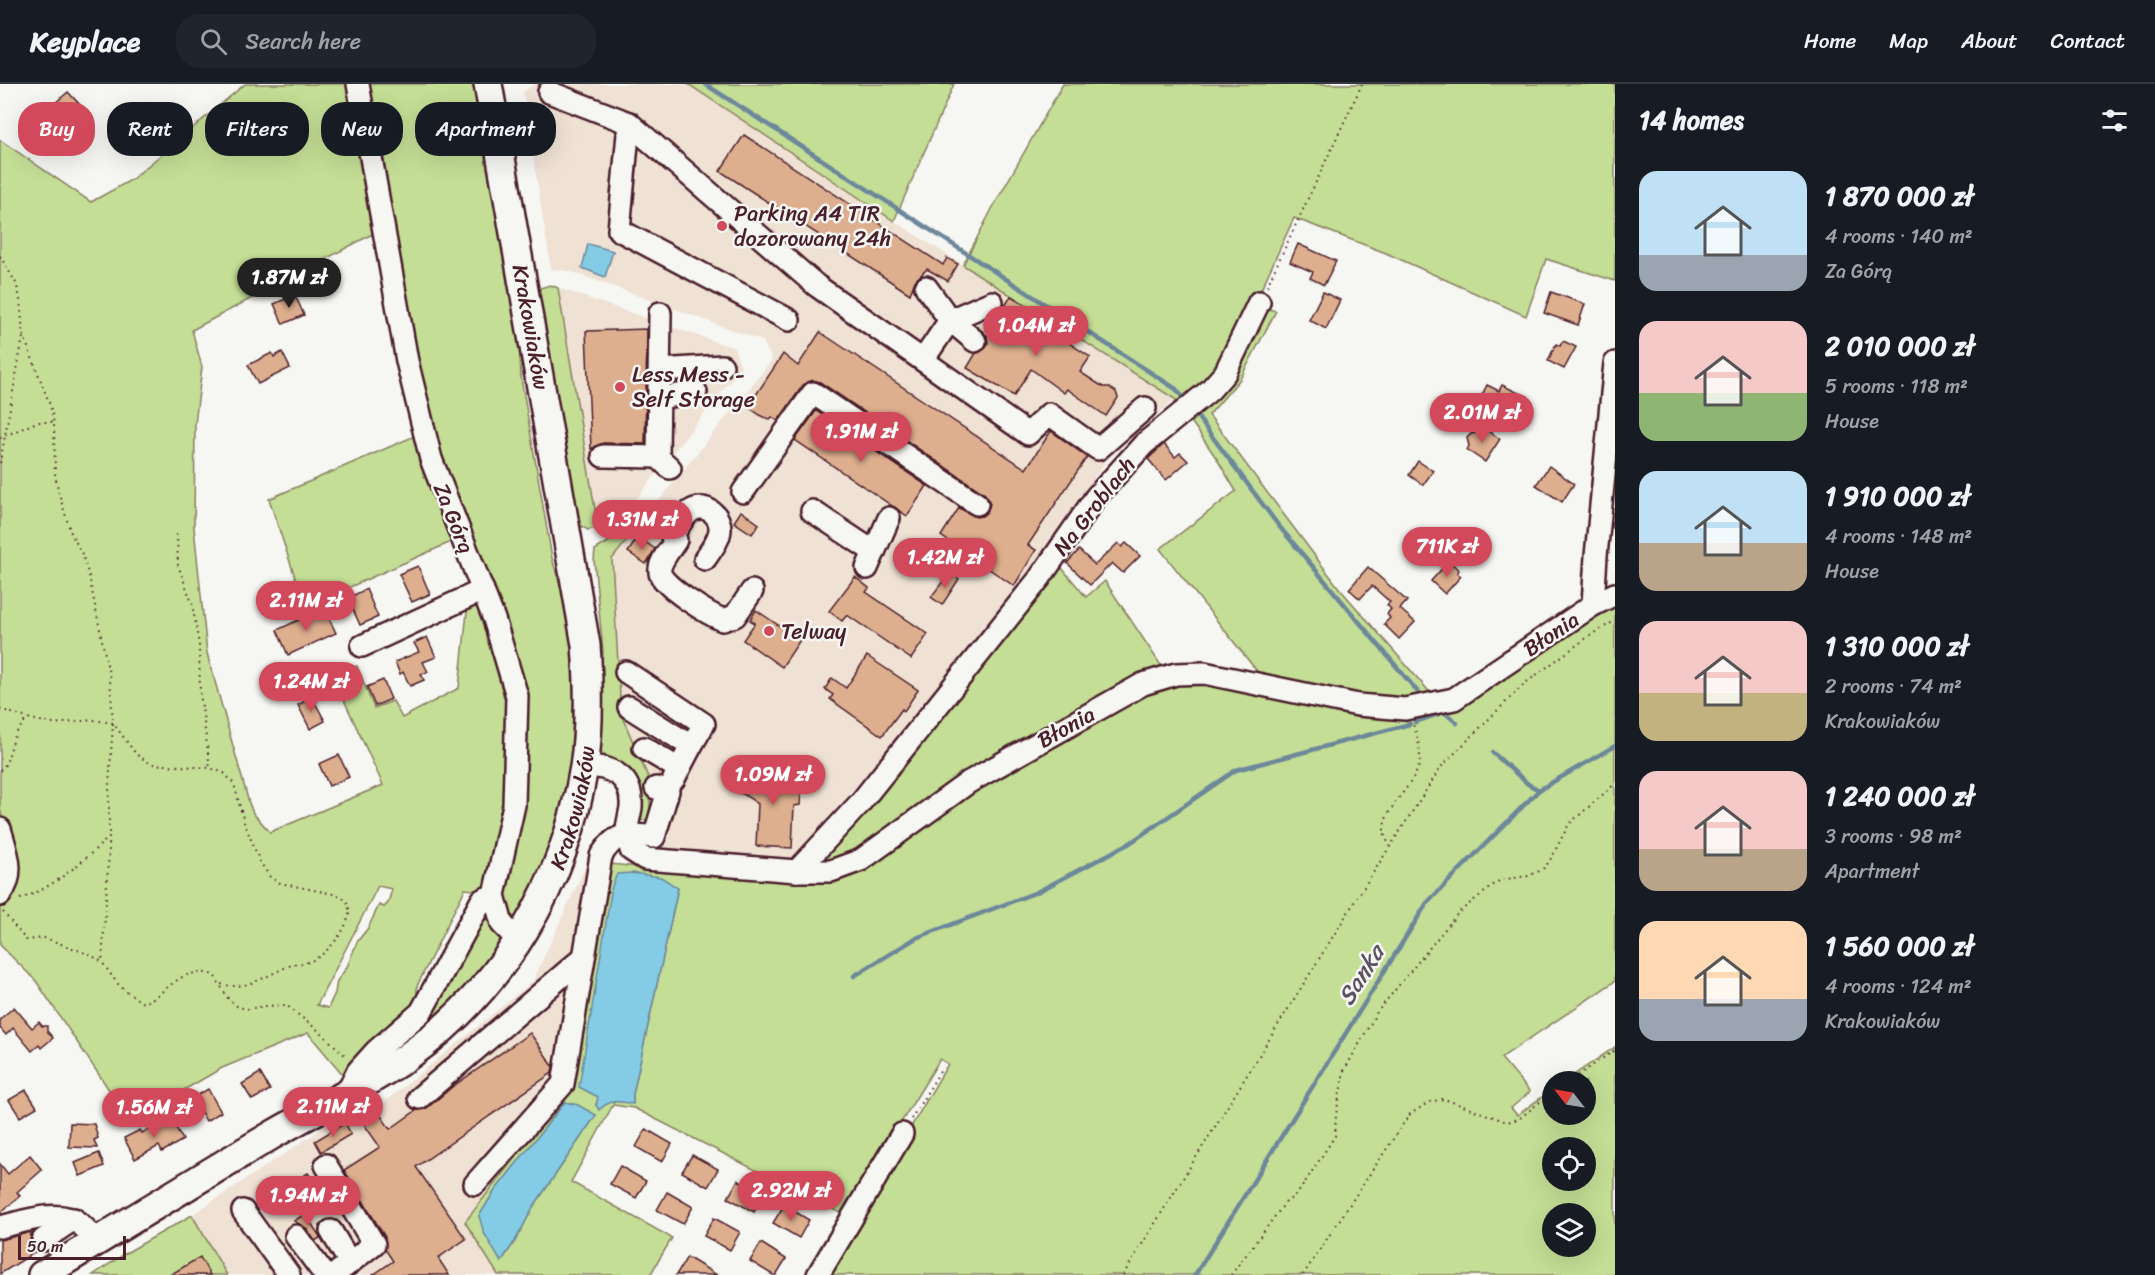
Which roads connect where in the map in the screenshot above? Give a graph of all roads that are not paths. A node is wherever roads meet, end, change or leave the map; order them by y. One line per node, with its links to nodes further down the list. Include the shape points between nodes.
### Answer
1 (358, 84): 25 (street, Za Górą, via 407,361 425,437)
2 (488, 84): 34 (main road, Krakowiaków, via 584,636 588,701)
3 (549, 92): 4 (street)
4 (629, 123): 9 (street, via 619,230); 12 (street, via 817,286)
5 (926, 287): 10 (street)
6 (992, 302): 10 (street)
7 (1259, 302): 38 (street, Na Groblach, via 1225,373 1144,444 1096,497 1031,588 860,802)
8 (660, 313): 15 (street)
9 (789, 320)
10 (950, 320): 11 (street); 12 (street)
11 (975, 341)
12 (922, 360): 18 (street, via 1028,434 1049,414 1098,449)
13 (1615, 363): 28 (street)
14 (722, 366): 15 (street)
15 (660, 370): 17 (street)
16 (696, 392): 17 (street)
17 (659, 398): 19 (street, via 664,462)
18 (1145, 408)
19 (603, 456)
20 (743, 492): 21 (street, via 813,393)
21 (976, 504)
22 (812, 512): 23 (street, via 870,560)
23 (889, 518)
24 (705, 559): 26 (street, via 720,530 711,511 697,508 690,511 674,539 660,574 667,584 723,620 735,616)
25 (483, 590): 29 (street); 39 (street, Za Górą, via 517,696 514,806)
26 (752, 591)
27 (1615, 594): 28 (street, Błonia)
28 (1593, 605): 38 (street, Błonia, via 1454,699 1405,709 1358,705 1204,673 1176,674 1143,684 969,782 861,860 831,871)
29 (363, 645)
30 (626, 672): 32 (street, via 709,719)
31 (629, 707): 32 (street)
32 (691, 746): 35 (street)
33 (644, 748): 35 (street)
34 (584, 766): 37 (street, via 601,766 623,778 629,786); 41 (main road, Krakowiaków, via 560,861)
35 (679, 769): 37 (street, via 662,789 654,837)
36 (0, 829): 40 (street, via 9,859)
37 (627, 834): 38 (street, Błonia, via 631,850 645,860); 42 (street, via 611,842 601,856)
38 (797, 871)
39 (495, 895): 41 (street, Za Górą, via 502,924); 43 (street, via 482,900 421,1012 376,1051)
40 (6, 898)
41 (519, 941): 43 (main road, Krakowiaków, via 499,971 446,1026 406,1058)
42 (584, 957): 44 (street); 47 (street, via 563,1083)
43 (353, 1082): 54 (main road, Krakowiaków)
44 (419, 1098)
45 (902, 1134): 59 (street)
46 (326, 1165): 55 (street, via 374,1244)
47 (475, 1184)
48 (243, 1211): 57 (street)
49 (74, 1219): 50 (street, via 49,1216); 53 (street); 54 (street)
50 (0, 1227)
51 (331, 1231): 55 (street)
52 (296, 1236): 58 (street)
53 (43, 1240)
54 (97, 1242): 56 (main road, Krakowiaków)
55 (342, 1269)
56 (42, 1275)
57 (289, 1275)
58 (325, 1275)
59 (818, 1275)

